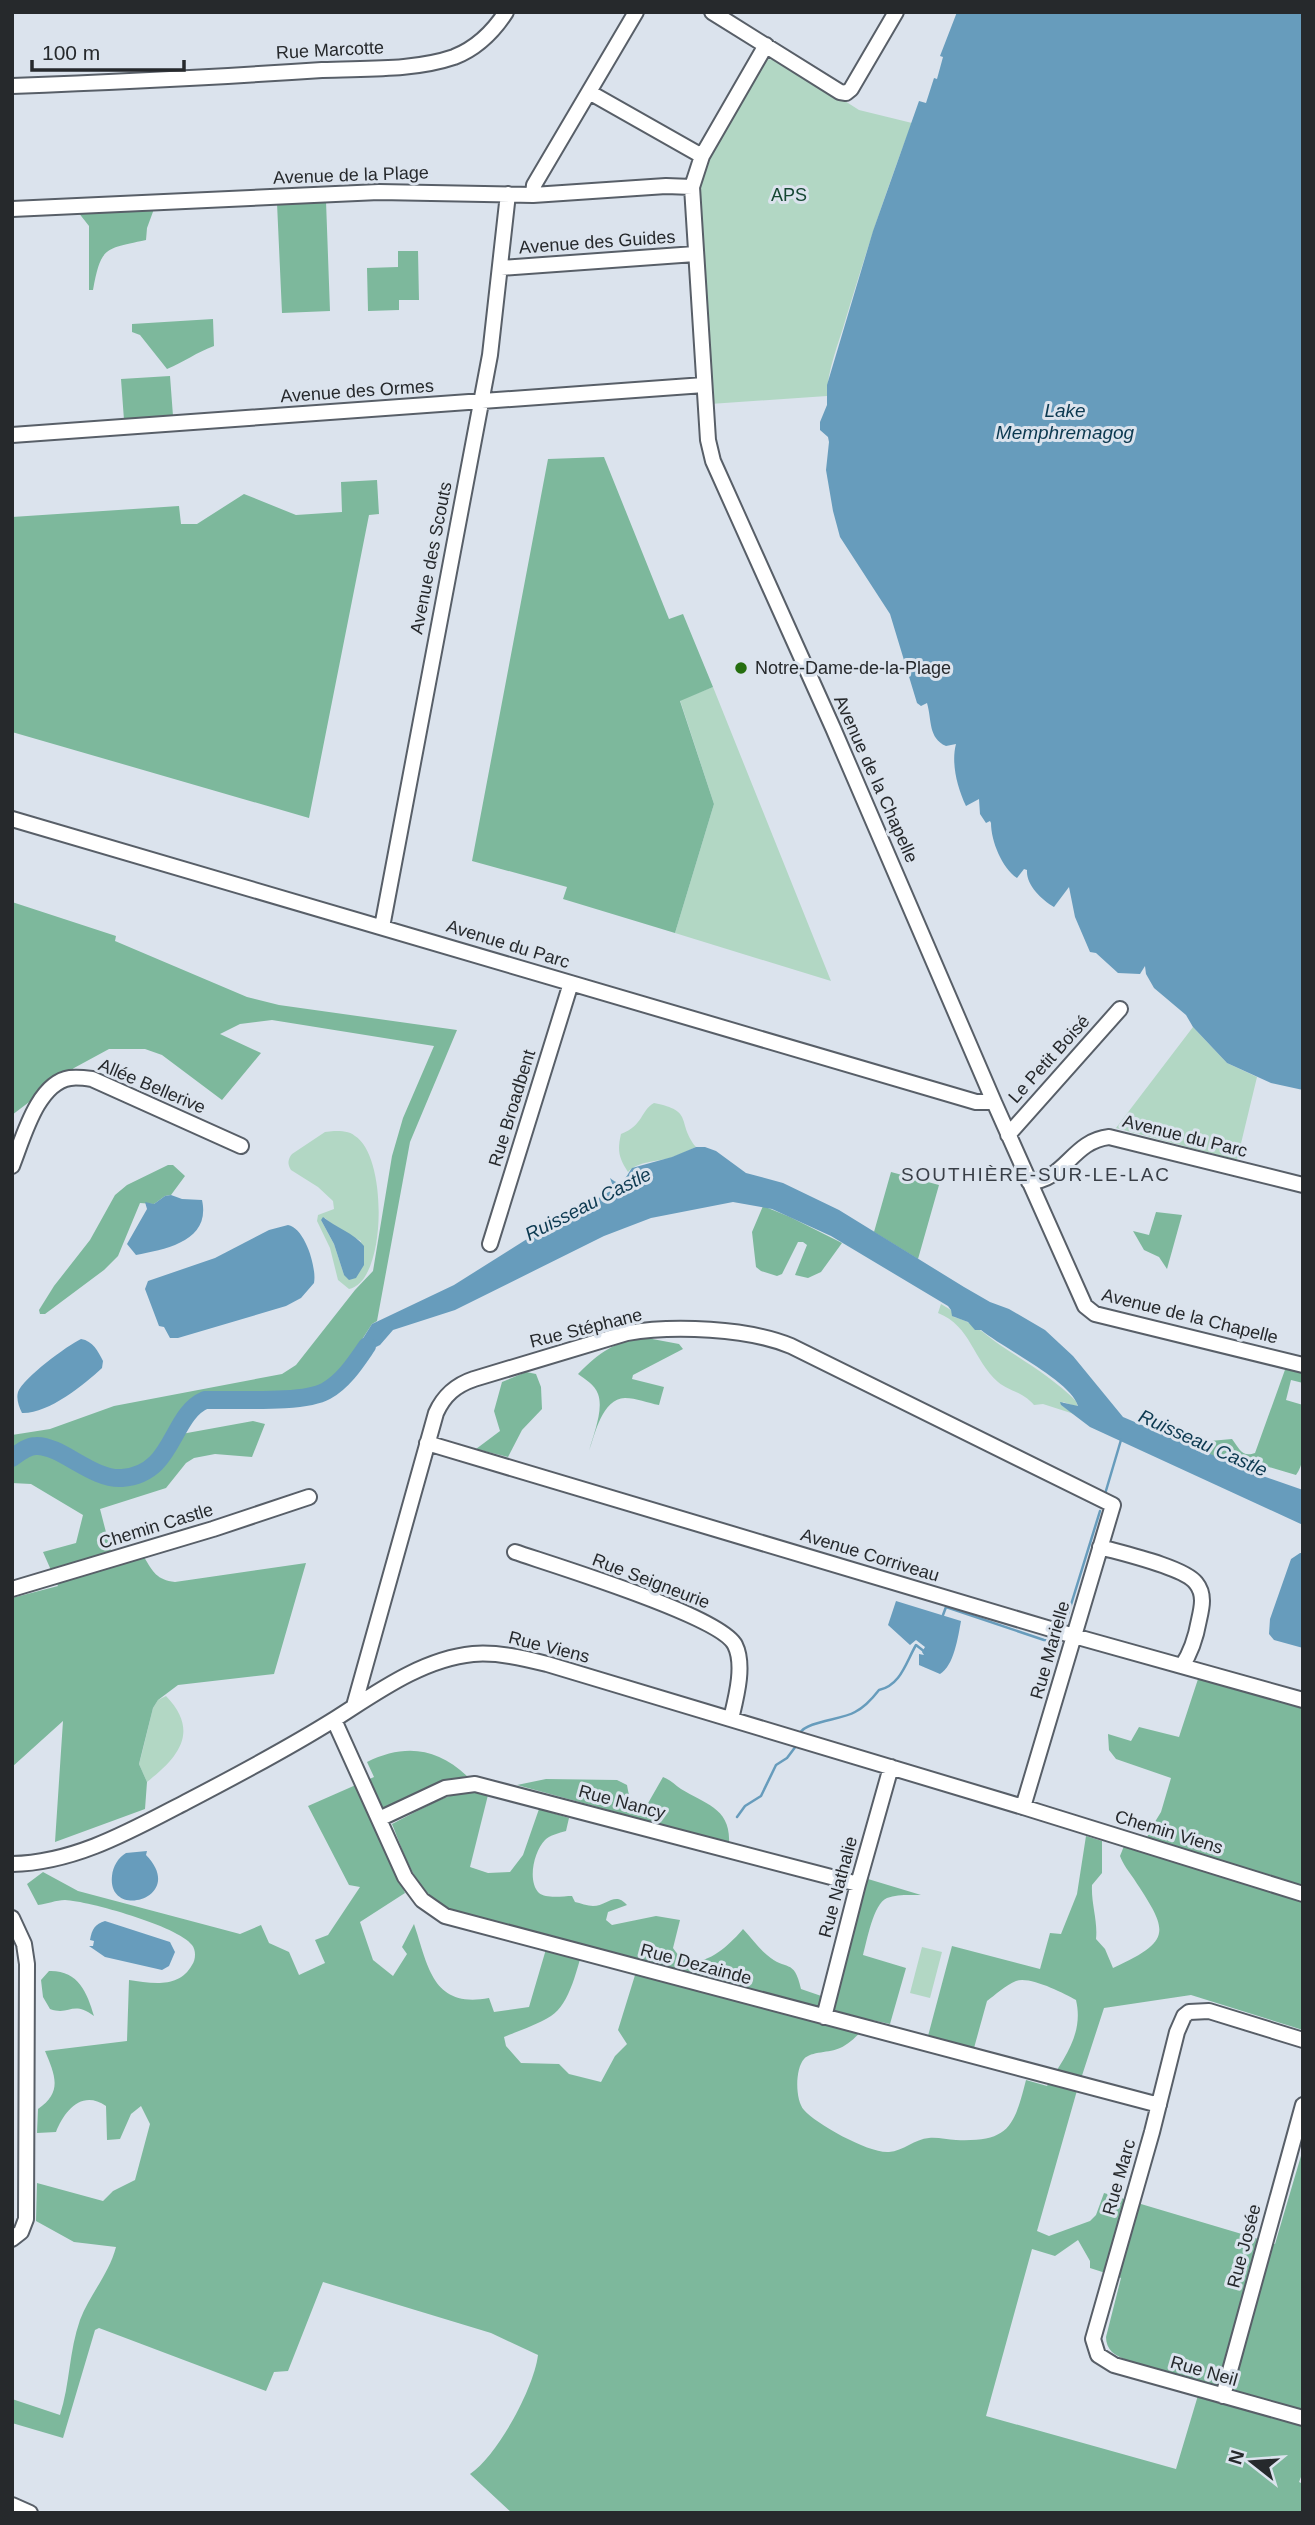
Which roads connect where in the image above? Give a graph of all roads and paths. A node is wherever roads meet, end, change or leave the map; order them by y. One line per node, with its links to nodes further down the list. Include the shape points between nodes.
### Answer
1 (506, 12): 6 (street, Rue Marcotte, via 474,47 454,57 423,63)
2 (636, 12): 7 (street)
3 (712, 12): 5 (street)
4 (896, 12): 5 (street, via 846,93)
5 (766, 45): 8 (street, Avenue de la Chapelle)
6 (12, 86)
7 (589, 92): 8 (street); 11 (street, via 534,185)
8 (702, 156): 9 (street, Avenue de la Chapelle)
9 (692, 187): 11 (street, Avenue de la Plage); 13 (street, Avenue de la Chapelle)
10 (508, 194): 11 (street, Avenue de la Plage); 12 (street, Avenue de la Plage, via 379,192); 14 (street, Avenue des Scouts)
11 (533, 195)
12 (12, 209)
13 (695, 254): 14 (street, Avenue des Guides); 15 (street, Avenue de la Chapelle)
14 (501, 268): 16 (street, Avenue des Scouts)
15 (704, 385): 16 (street, Avenue des Ormes); 22 (street, Avenue de la Chapelle, via 713,461)
16 (481, 402): 17 (street, Avenue des Ormes); 19 (street, Avenue des Scouts)
17 (12, 435)
18 (12, 819): 19 (street, Avenue du Parc)
19 (382, 927): 20 (street, Avenue du Parc)
20 (570, 983): 22 (street, Avenue du Parc, via 976,1102); 28 (street, Rue Broadbent)
21 (1120, 1009): 23 (street, Le Petit Boisé)
22 (994, 1102): 23 (street, Avenue de la Chapelle)
23 (1008, 1135): 26 (street, Avenue de la Chapelle)
24 (241, 1146): 25 (street, Allée Bellerive, via 92,1079 69,1078 50,1089 35,1108)
25 (12, 1166)
26 (1030, 1182): 27 (street, Avenue du Parc, via 1049,1178 1082,1146 1109,1137); 29 (street, Avenue de la Chapelle, via 1091,1312)
27 (1303, 1185)
28 (490, 1244)
29 (1303, 1365)
30 (427, 1443): 32 (street, Rue Stéphane, via 440,1403 464,1382 627,1333 734,1332 791,1346); 36 (street, Avenue Corriveau); 39 (street, Rue Stéphane)
31 (309, 1497): 35 (street, Chemin Castle)
32 (1113, 1505): 33 (street, Rue Marielle)
33 (1100, 1547): 36 (street, Rue Marielle); 37 (street, via 1177,1570 1197,1583 1202,1606 1195,1640)
34 (515, 1552): 40 (street, Rue Seigneurie, via 678,1609 726,1634 738,1657)
35 (12, 1589)
36 (1074, 1636): 37 (street, Avenue Corriveau); 43 (street, Rue Marielle)
37 (1182, 1666): 38 (street, Avenue Corriveau)
38 (1303, 1700)
39 (354, 1706): 40 (street, Rue Viens, via 432,1665 489,1654 547,1664); 41 (street, Rue Viens)
40 (731, 1718): 42 (street, Rue Viens)
41 (334, 1720): 44 (street, Rue Dezainde); 45 (street, Rue Viens, via 127,1832 59,1858)
42 (891, 1768): 43 (street, Rue Viens); 46 (street, Rue Nathalie)
43 (1023, 1807): 47 (street, Chemin Viens)
44 (379, 1819): 46 (street, Rue Nancy, via 445,1788 475,1784); 49 (street, Rue Dezainde, via 410,1885 445,1916)
45 (12, 1864)
46 (858, 1884): 49 (street, Rue Nathalie)
47 (1303, 1894)
48 (12, 1917): 51 (street, via 26,1957)
49 (824, 2017): 52 (street, Rue Dezainde)
50 (1303, 2040): 52 (street, Rue Marc, via 1209,2011 1189,2012 1177,2032)
51 (19, 2057): 54 (street, via 26,2219)
52 (1159, 2105): 55 (street, Rue Marc, via 1094,2332)
53 (1303, 2105): 56 (street, Rue Josée)
54 (12, 2239)
55 (1098, 2355): 56 (street, Rue Neil, via 1114,2365)
56 (1223, 2396): 57 (street, Rue Neil)
57 (1303, 2418)
58 (12, 2505): 59 (street)
59 (30, 2513)

